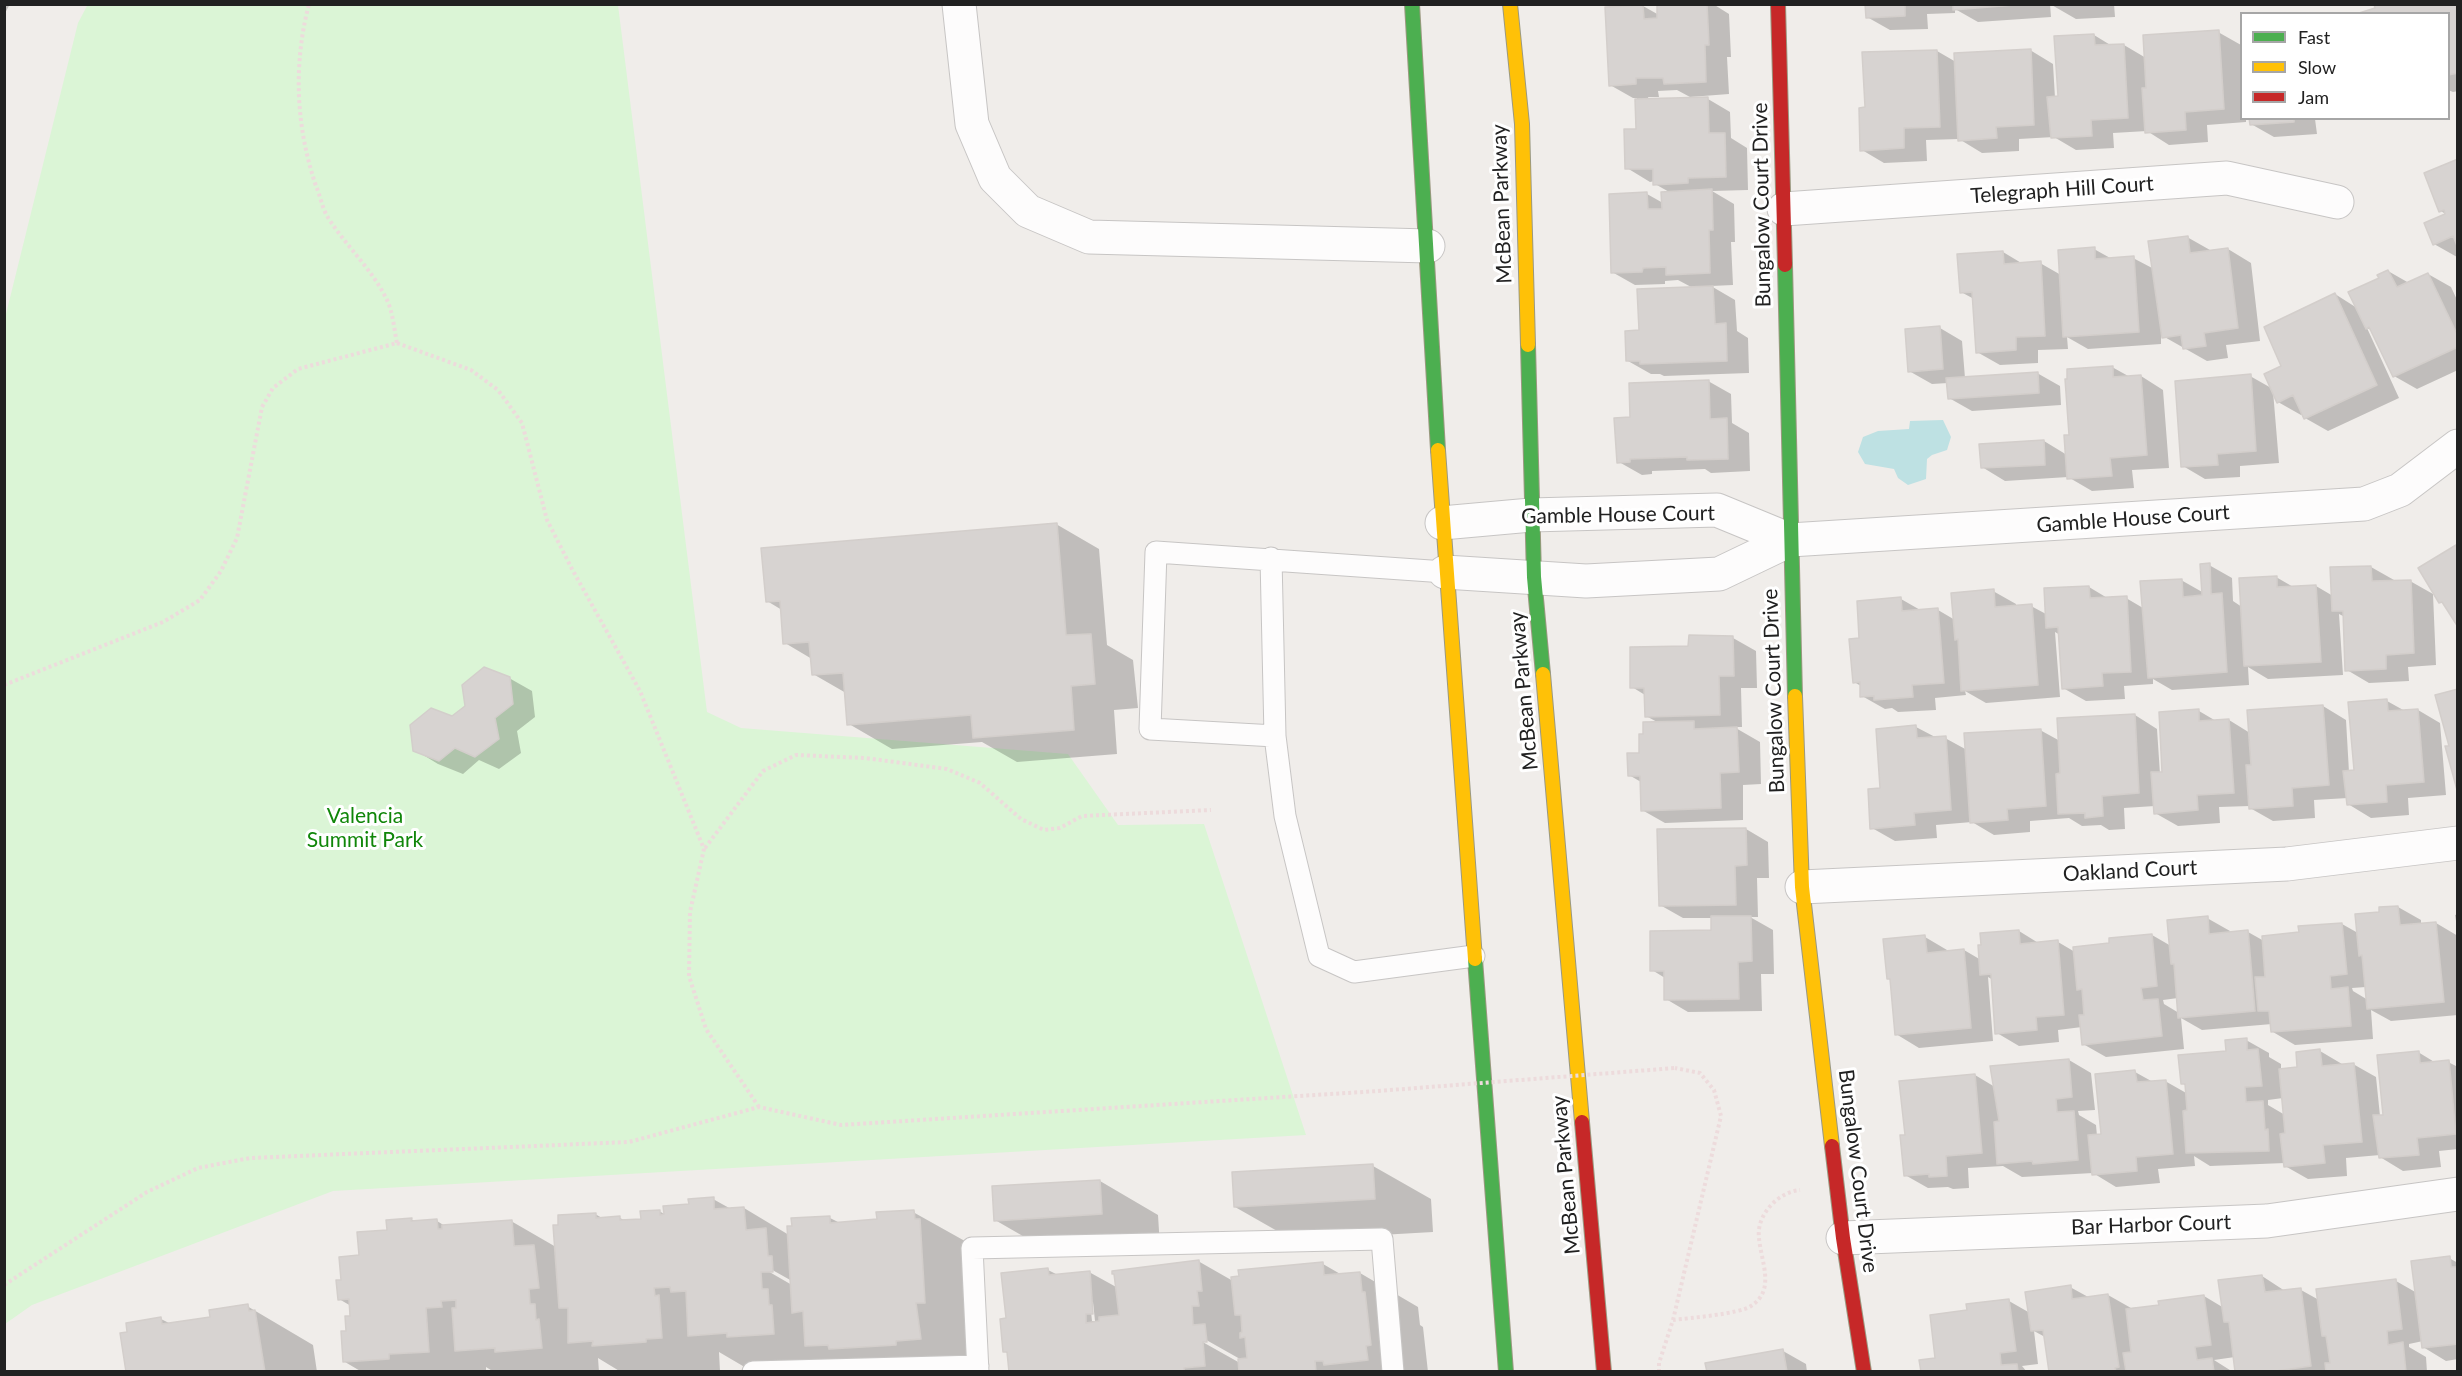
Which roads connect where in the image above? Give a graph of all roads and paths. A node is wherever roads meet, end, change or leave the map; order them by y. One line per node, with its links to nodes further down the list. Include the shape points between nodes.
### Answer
1 (309, 4): 9 (path, via 298,66 299,108 307,158 326,214 387,300)
2 (958, 4): 8 (street, via 972,124 995,178 1028,211 1089,237)
3 (1412, 4): 8 (main road)
4 (1510, 4): 11 (main road, McBean Parkway, via 1522,124)
5 (1778, 4): 7 (main road, Bungalow Court Drive)
6 (2337, 202): 7 (street, Telegraph Hill Court, via 2227,178)
7 (1785, 209): 13 (main road, Bungalow Court Drive)
8 (1428, 246): 12 (main road)
9 (397, 343): 17 (path, via 298,369 273,388 262,407 237,538 200,600 163,622); 21 (path, via 471,370 498,390 522,423 547,520 640,691)
10 (2457, 446): 13 (street, Gamble House Court, via 2400,490 2364,504)
11 (1531, 515): 12 (street, Gamble House Court); 13 (street, Gamble House Court, via 1717,510); 16 (main road, McBean Parkway)
12 (1442, 523): 15 (main road)
13 (1790, 540): 16 (street, Gamble House Court, via 1719,574 1586,581); 22 (main road, Bungalow Court Drive)
14 (1271, 558): 15 (lane); 18 (lane); 18 (lane, via 1156,552 1150,729)
15 (1445, 572): 16 (street, Gamble House Court); 23 (main road)
16 (1534, 577): 34 (main road, McBean Parkway)
17 (4, 685)
18 (1275, 736): 23 (lane, via 1285,816 1319,956 1354,972)
19 (1211, 810): 21 (path, via 1082,816 1060,828 1044,830 1020,819 980,783 947,768 796,755 763,771)
20 (2457, 843): 22 (street, Oakland Court, via 2287,864)
21 (704, 849): 24 (path, via 690,912 689,976 706,1029)
22 (1802, 887): 25 (main road, Bungalow Court Drive)
23 (1474, 956): 33 (main road)
24 (759, 1107): 28 (path, via 629,1142 250,1158 198,1168 147,1192); 29 (path, bridge, via 841,1125 1675,1068 1700,1073 1714,1090 1721,1116)
25 (1838, 1187): 27 (main road, Bungalow Court Drive); 29 (path, via 1795,1190 1774,1200 1763,1216 1758,1235 1766,1284 1761,1299 1748,1308)
26 (2457, 1194): 27 (street, Bar Harbor Court, via 2267,1221)
27 (1843, 1238): 36 (main road, Bungalow Court Drive)
28 (4, 1285)
29 (1673, 1320): 35 (path)
30 (978, 1369): 31 (lane); 32 (lane, via 972,1248 1382,1239)
31 (753, 1371)
32 (1393, 1371)
33 (1506, 1371)
34 (1604, 1371)
35 (1659, 1371)
36 (1864, 1371)

